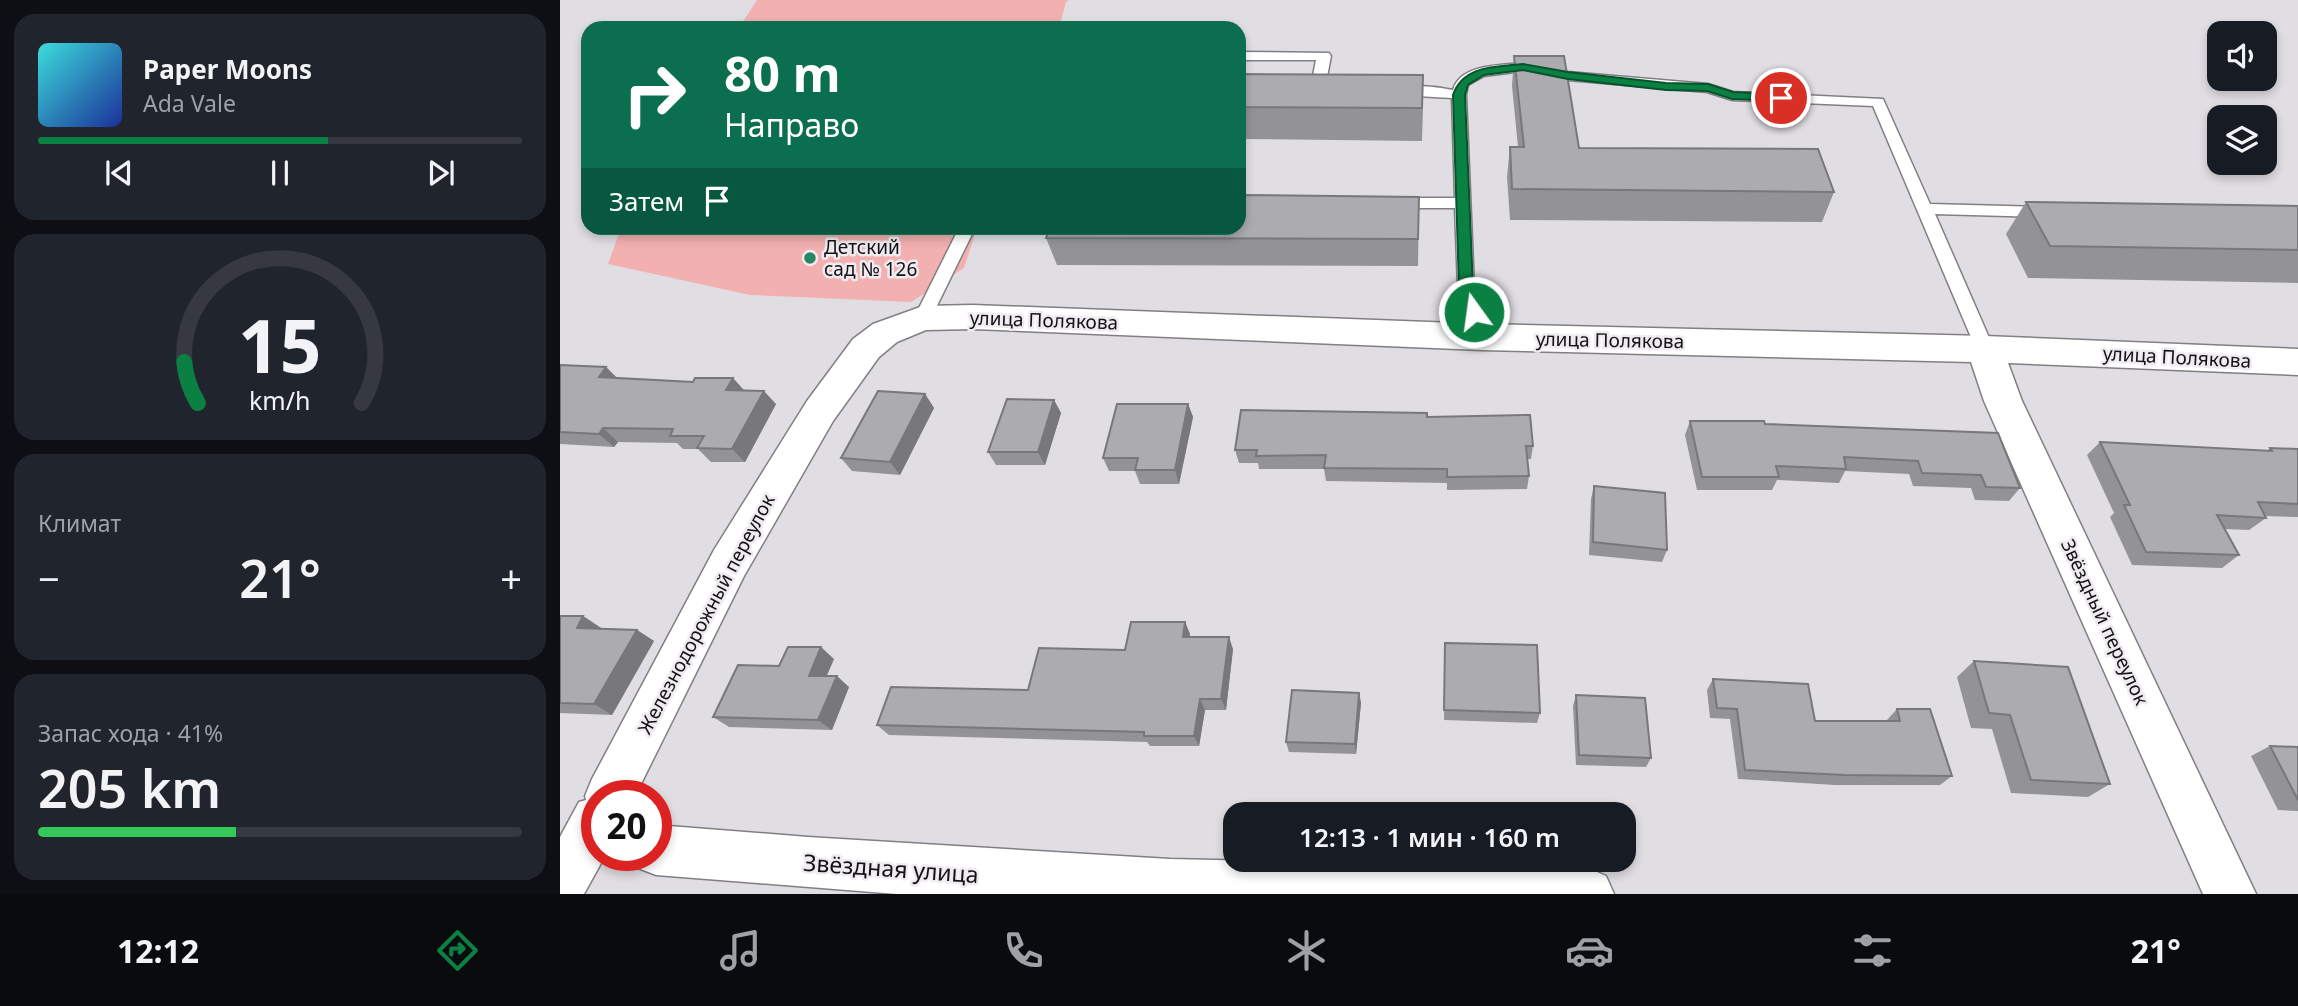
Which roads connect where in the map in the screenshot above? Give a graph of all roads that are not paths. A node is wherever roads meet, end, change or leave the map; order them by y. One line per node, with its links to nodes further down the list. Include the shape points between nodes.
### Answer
1 (1246, 56): 2 (lane, via 1324,56 1317,91)
2 (1344, 91)
3 (1385, 91): 4 (lane)
4 (1459, 95): 6 (lane); 7 (lane, via 1462,83 1481,72 1523,67 1568,76 1708,88 1732,96 1878,102)
5 (1384, 203): 6 (lane)
6 (1463, 203): 11 (lane, via 1466,288)
7 (1926, 209): 8 (lane); 12 (lane)
8 (2065, 212)
9 (964, 235): 10 (lane)
10 (923, 318): 11 (street, улица Полякова); 14 (street, Железнодорожный переулок, via 886,333 866,348 820,411 729,563)
11 (1482, 337): 12 (street, улица Полякова)
12 (1984, 349): 13 (street, улица Полякова); 19 (street, Звёздный переулок, via 2003,401)
13 (2298, 362)
14 (617, 780)
15 (581, 845): 17 (street)
16 (672, 851): 18 (street, Звёздная улица, via 1170,885)
17 (560, 887)
18 (1588, 894)
19 (2230, 894)

